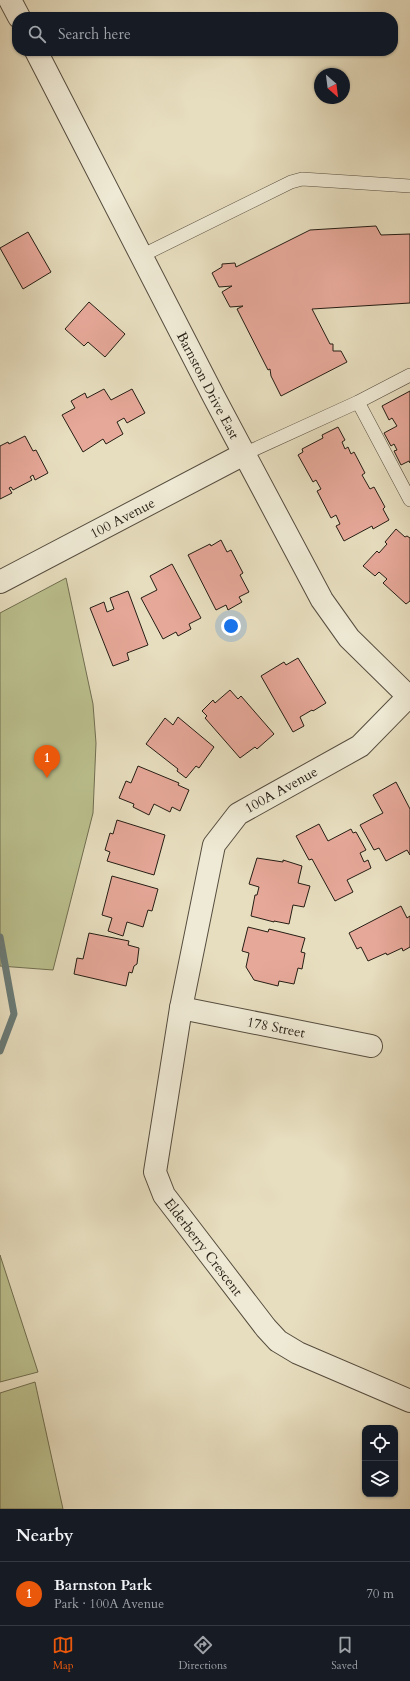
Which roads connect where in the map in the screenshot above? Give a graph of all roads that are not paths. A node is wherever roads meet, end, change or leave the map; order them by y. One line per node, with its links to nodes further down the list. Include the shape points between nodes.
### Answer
1 (10, 0): 2 (street)
2 (16, 12)
3 (39, 56): 5 (street, Barnston Drive East)
4 (410, 186): 5 (lane, via 302,179 291,182)
5 (142, 256): 8 (street, Barnston Drive East)
6 (410, 375): 7 (lane)
7 (358, 402): 8 (lane); 9 (lane)
8 (244, 454): 10 (street, 100 Avenue); 11 (street, Barnston Drive East, via 322,600 349,638)
9 (410, 500)
10 (0, 582)
11 (409, 698): 12 (street, 100A Avenue, via 360,746 238,814 214,845)
12 (181, 1008): 13 (street, 178 Street); 14 (street, Elderberry Crescent, via 156,1161 155,1172 164,1195 275,1338 298,1353)
13 (371, 1046)
14 (408, 1393)

